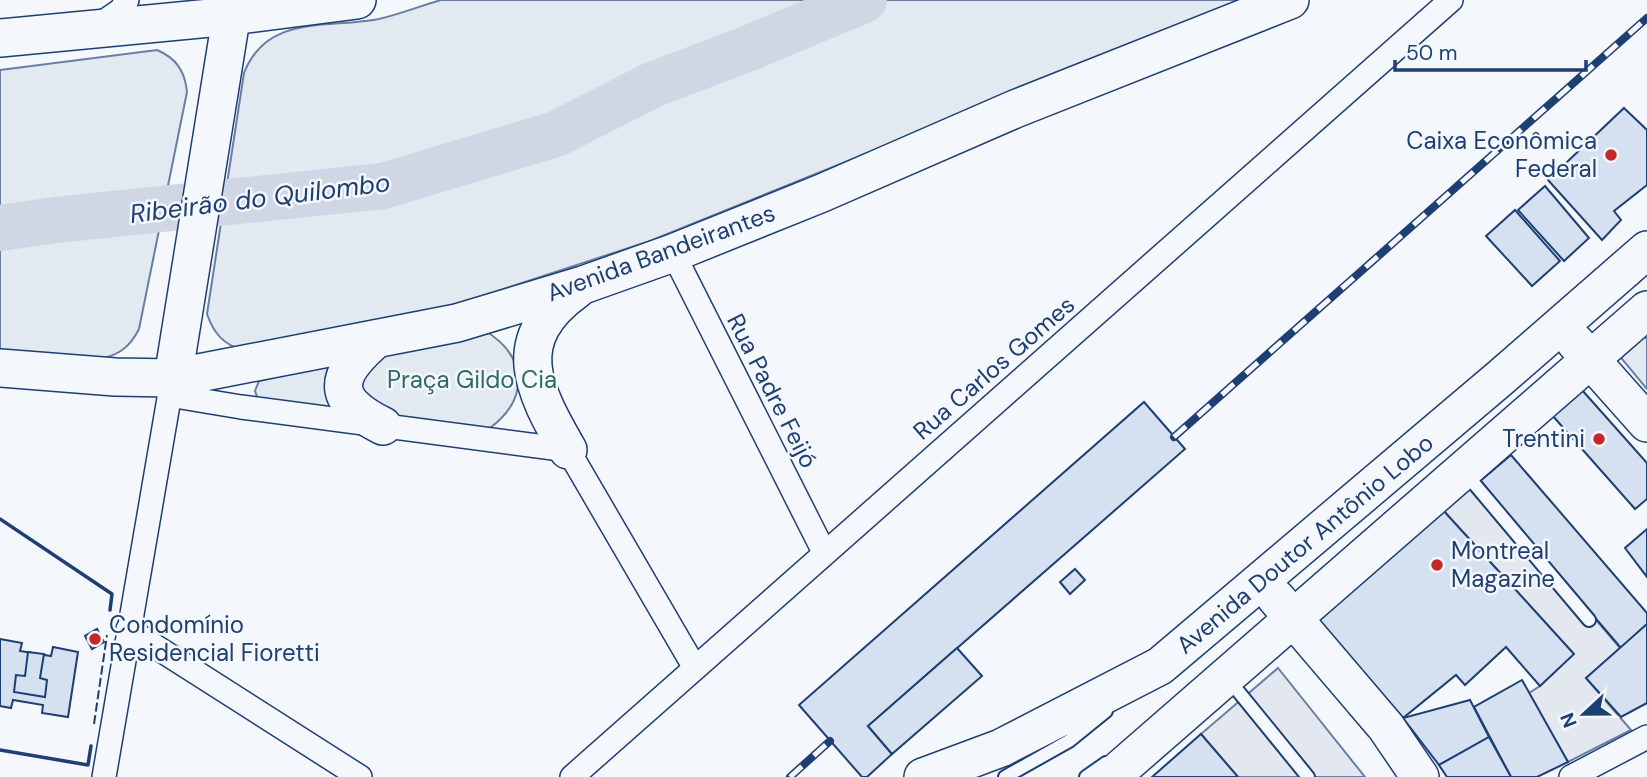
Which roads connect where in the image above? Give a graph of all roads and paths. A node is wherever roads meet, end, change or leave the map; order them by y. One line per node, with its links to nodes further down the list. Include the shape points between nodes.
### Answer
1 (128, 0): 7 (street, via 110,19)
2 (357, 0): 5 (main road)
3 (1290, 0): 10 (main road, Avenida Bandeirantes)
4 (1451, 0): 23 (street, Rua Carlos Gomes)
5 (286, 4): 6 (main road)
6 (233, 8): 7 (main road); 18 (main road)
7 (92, 29): 8 (main road)
8 (0, 38)
9 (1647, 250): 11 (main road, Avenida Doutor Antônio Lobo)
10 (673, 253): 12 (main road, Avenida Bandeirantes); 23 (street, Rua Padre Feijó)
11 (1612, 279): 13 (main road); 14 (main road, Avenida Doutor Antônio Lobo)
12 (583, 285): 15 (main road, Avenida Bandeirantes, via 457,323); 21 (main road, via 548,316 532,360 542,404)
13 (1645, 311): 16 (main road, Avenida Doutor Antônio Lobo)
14 (1560, 326): 16 (main road); 24 (main road, Avenida Doutor Antônio Lobo)
15 (376, 339): 18 (main road, Avenida Bandeirantes); 20 (main road, via 348,367 344,388 354,408)
16 (1591, 360): 19 (main road); 22 (main road, Avenida Doutor Antônio Lobo)
17 (0, 368): 18 (main road, Avenida Bandeirantes)
18 (171, 386): 20 (street, via 241,407); 27 (street)
19 (1647, 423)
20 (383, 426): 21 (street)
21 (568, 450): 29 (street)
22 (1464, 471): 25 (main road, Avenida Doutor Antônio Lobo); 26 (lane)
23 (824, 552): 29 (street, Rua Carlos Gomes)
24 (1261, 581): 25 (main road); 28 (main road, Avenida Doutor Antônio Lobo)
25 (1293, 617): 30 (main road, Avenida Doutor Antônio Lobo); 40 (main road, via 1386,727)
26 (1589, 620)
27 (128, 629): 32 (street); 33 (street)
28 (1160, 666): 35 (main road, Avenida Doutor Antônio Lobo, via 1001,748); 36 (lane, via 1069,741)
29 (695, 668): 34 (street, Rua Carlos Gomes)
30 (1231, 673): 37 (lane); 38 (main road, Avenida Doutor Antônio Lobo); 39 (lane)
31 (1647, 737): 41 (street)
32 (104, 777)
33 (360, 777)
34 (572, 777)
35 (923, 777)
36 (1005, 777)
37 (1086, 777)
38 (1111, 777)
39 (1308, 777)
40 (1420, 777)
41 (1570, 777)

